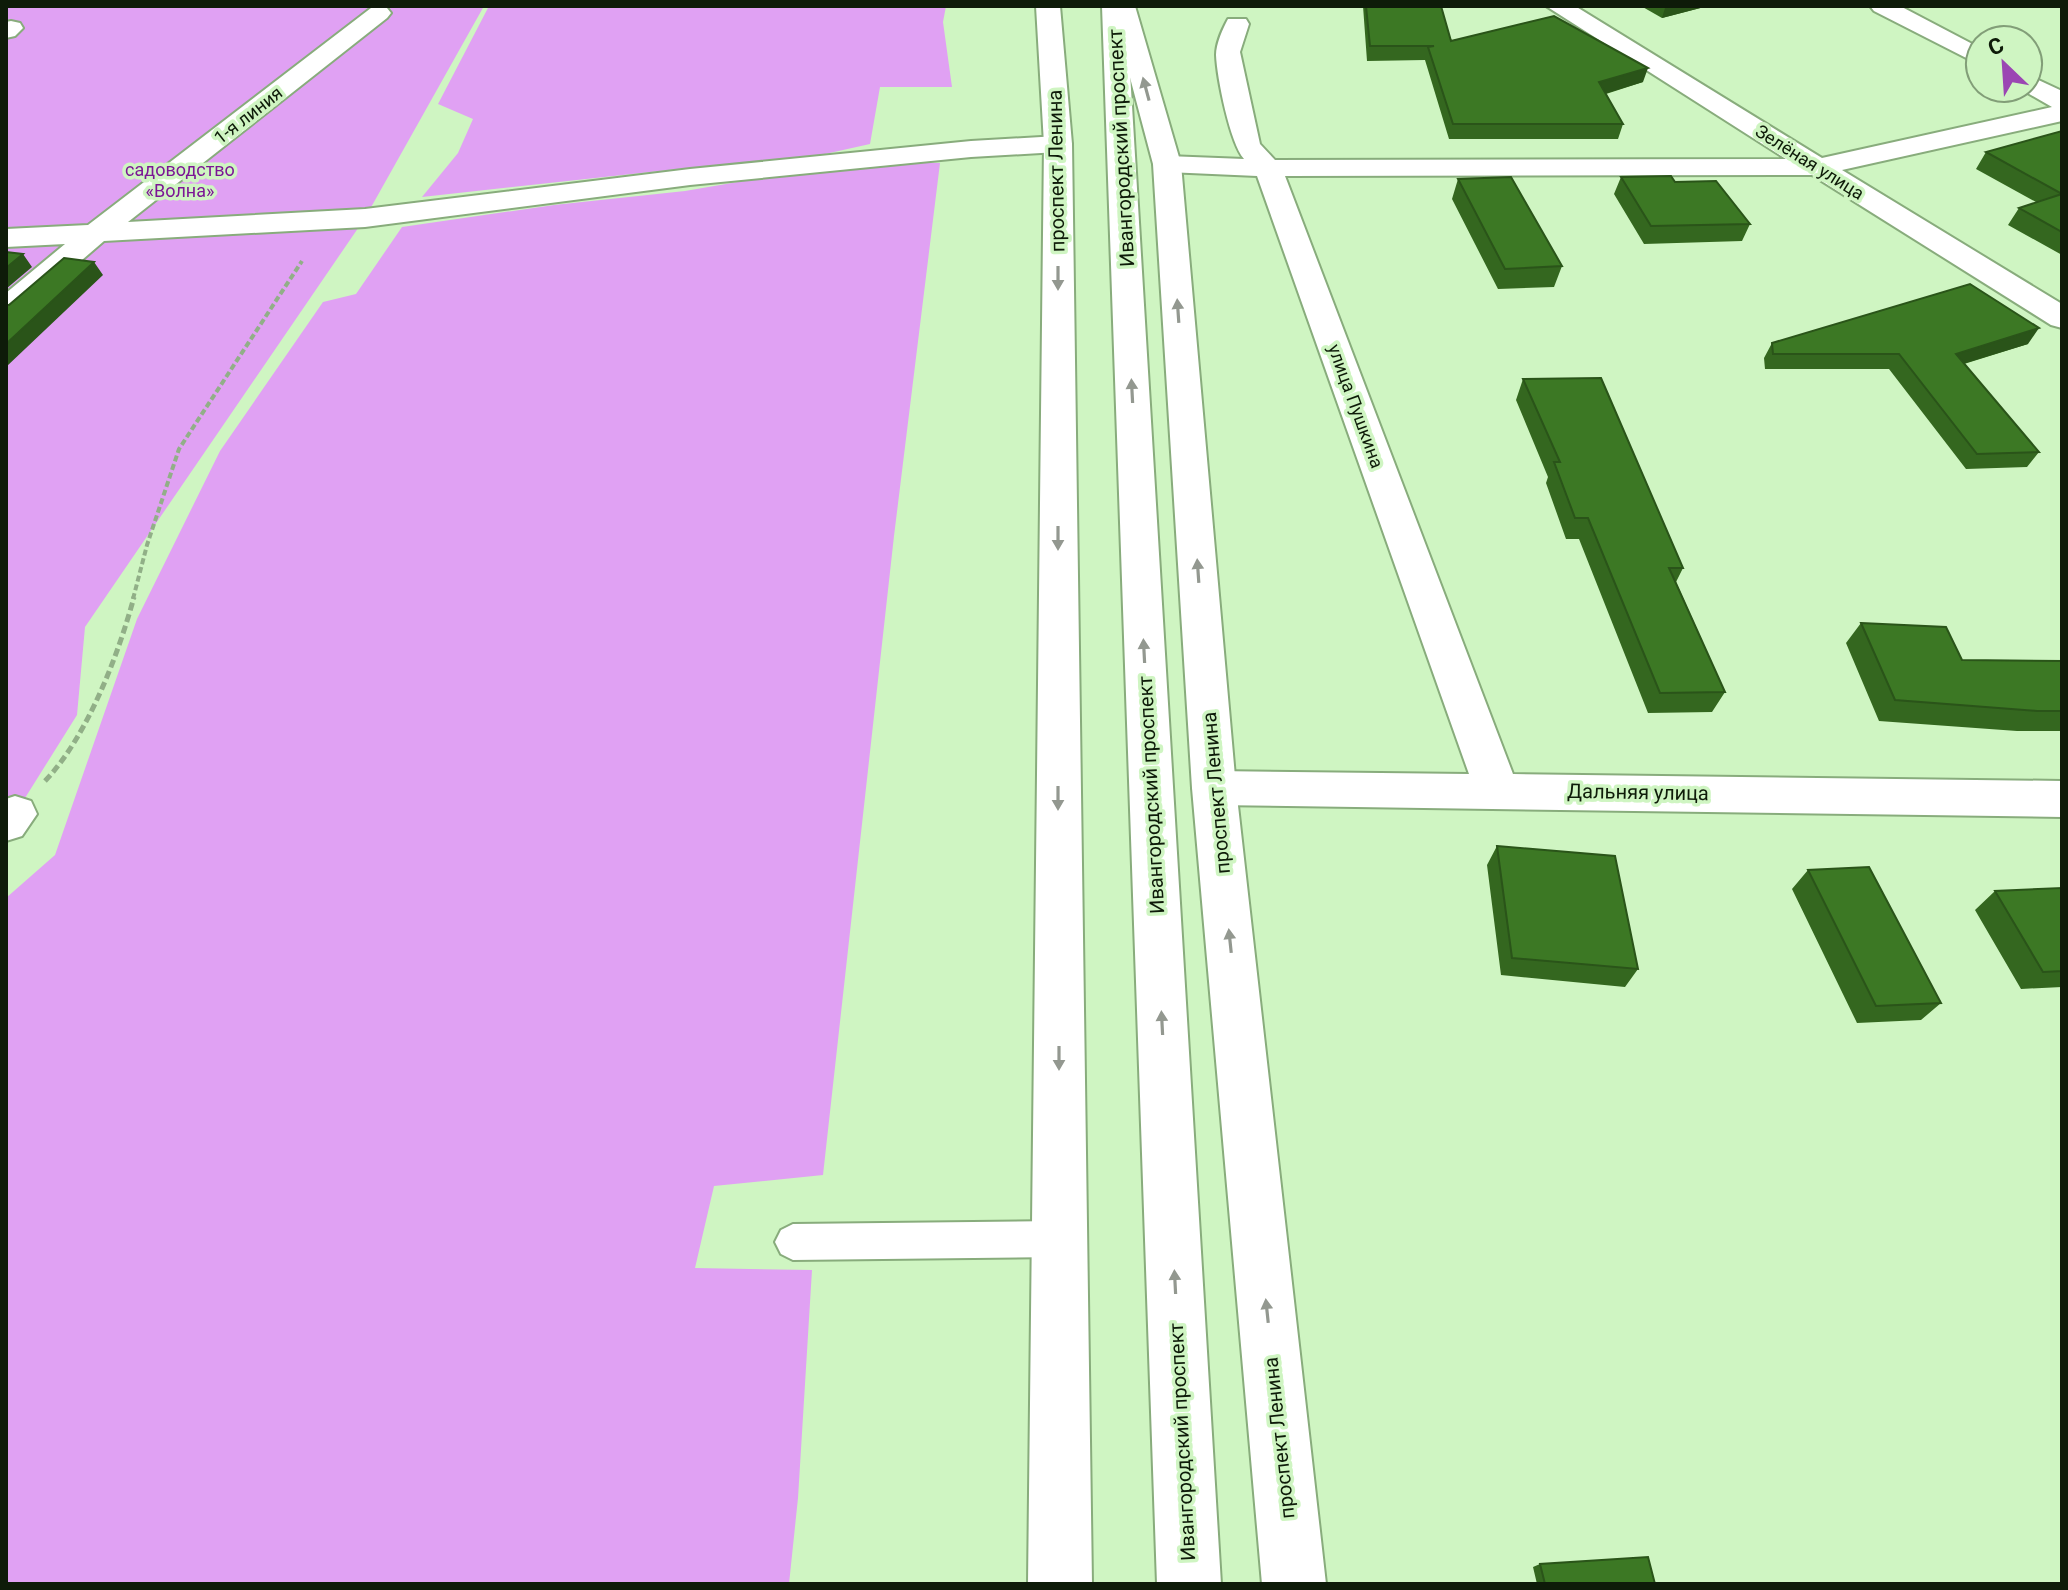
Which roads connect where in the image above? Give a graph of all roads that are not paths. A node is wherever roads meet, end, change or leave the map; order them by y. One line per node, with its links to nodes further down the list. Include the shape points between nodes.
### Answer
1 (1048, 6): 12 (main road, проспект Ленина)
2 (1114, 6): 26 (main road, Ивангородский проспект, one-way to 2)
3 (1123, 6): 13 (main road, проспект Ленина, one-way to 3)
4 (1558, 6): 14 (main road, Зелёная улица)
5 (1882, 6): 8 (main road)
6 (379, 13): 16 (main road, 1-я линия)
7 (1237, 24): 15 (main road, улица Пушкина, via 1228,52 1247,146)
8 (1964, 50)
9 (2044, 92): 10 (main road)
10 (2062, 102)
11 (2062, 113): 14 (main road)
12 (1058, 144): 16 (main road, via 690,177 365,218); 23 (main road, проспект Ленина, one-way to 23)
13 (1167, 164): 15 (main road); 20 (main road, проспект Ленина, one-way to 13)
14 (1818, 167): 15 (main road); 19 (main road, Зелёная улица)
15 (1268, 168): 21 (main road, улица Пушкина)
16 (96, 233): 17 (main road); 18 (main road, 1-я линия)
17 (6, 238)
18 (6, 309)
19 (2062, 318)
20 (1214, 788): 21 (main road, Дальняя улица); 27 (main road, проспект Ленина, one-way to 20)
21 (1497, 790): 22 (main road, Дальняя улица)
22 (2062, 799)
23 (1059, 1239): 24 (lane); 25 (main road, проспект Ленина)
24 (793, 1242)
25 (1060, 1584)
26 (1189, 1584)
27 (1294, 1584)

